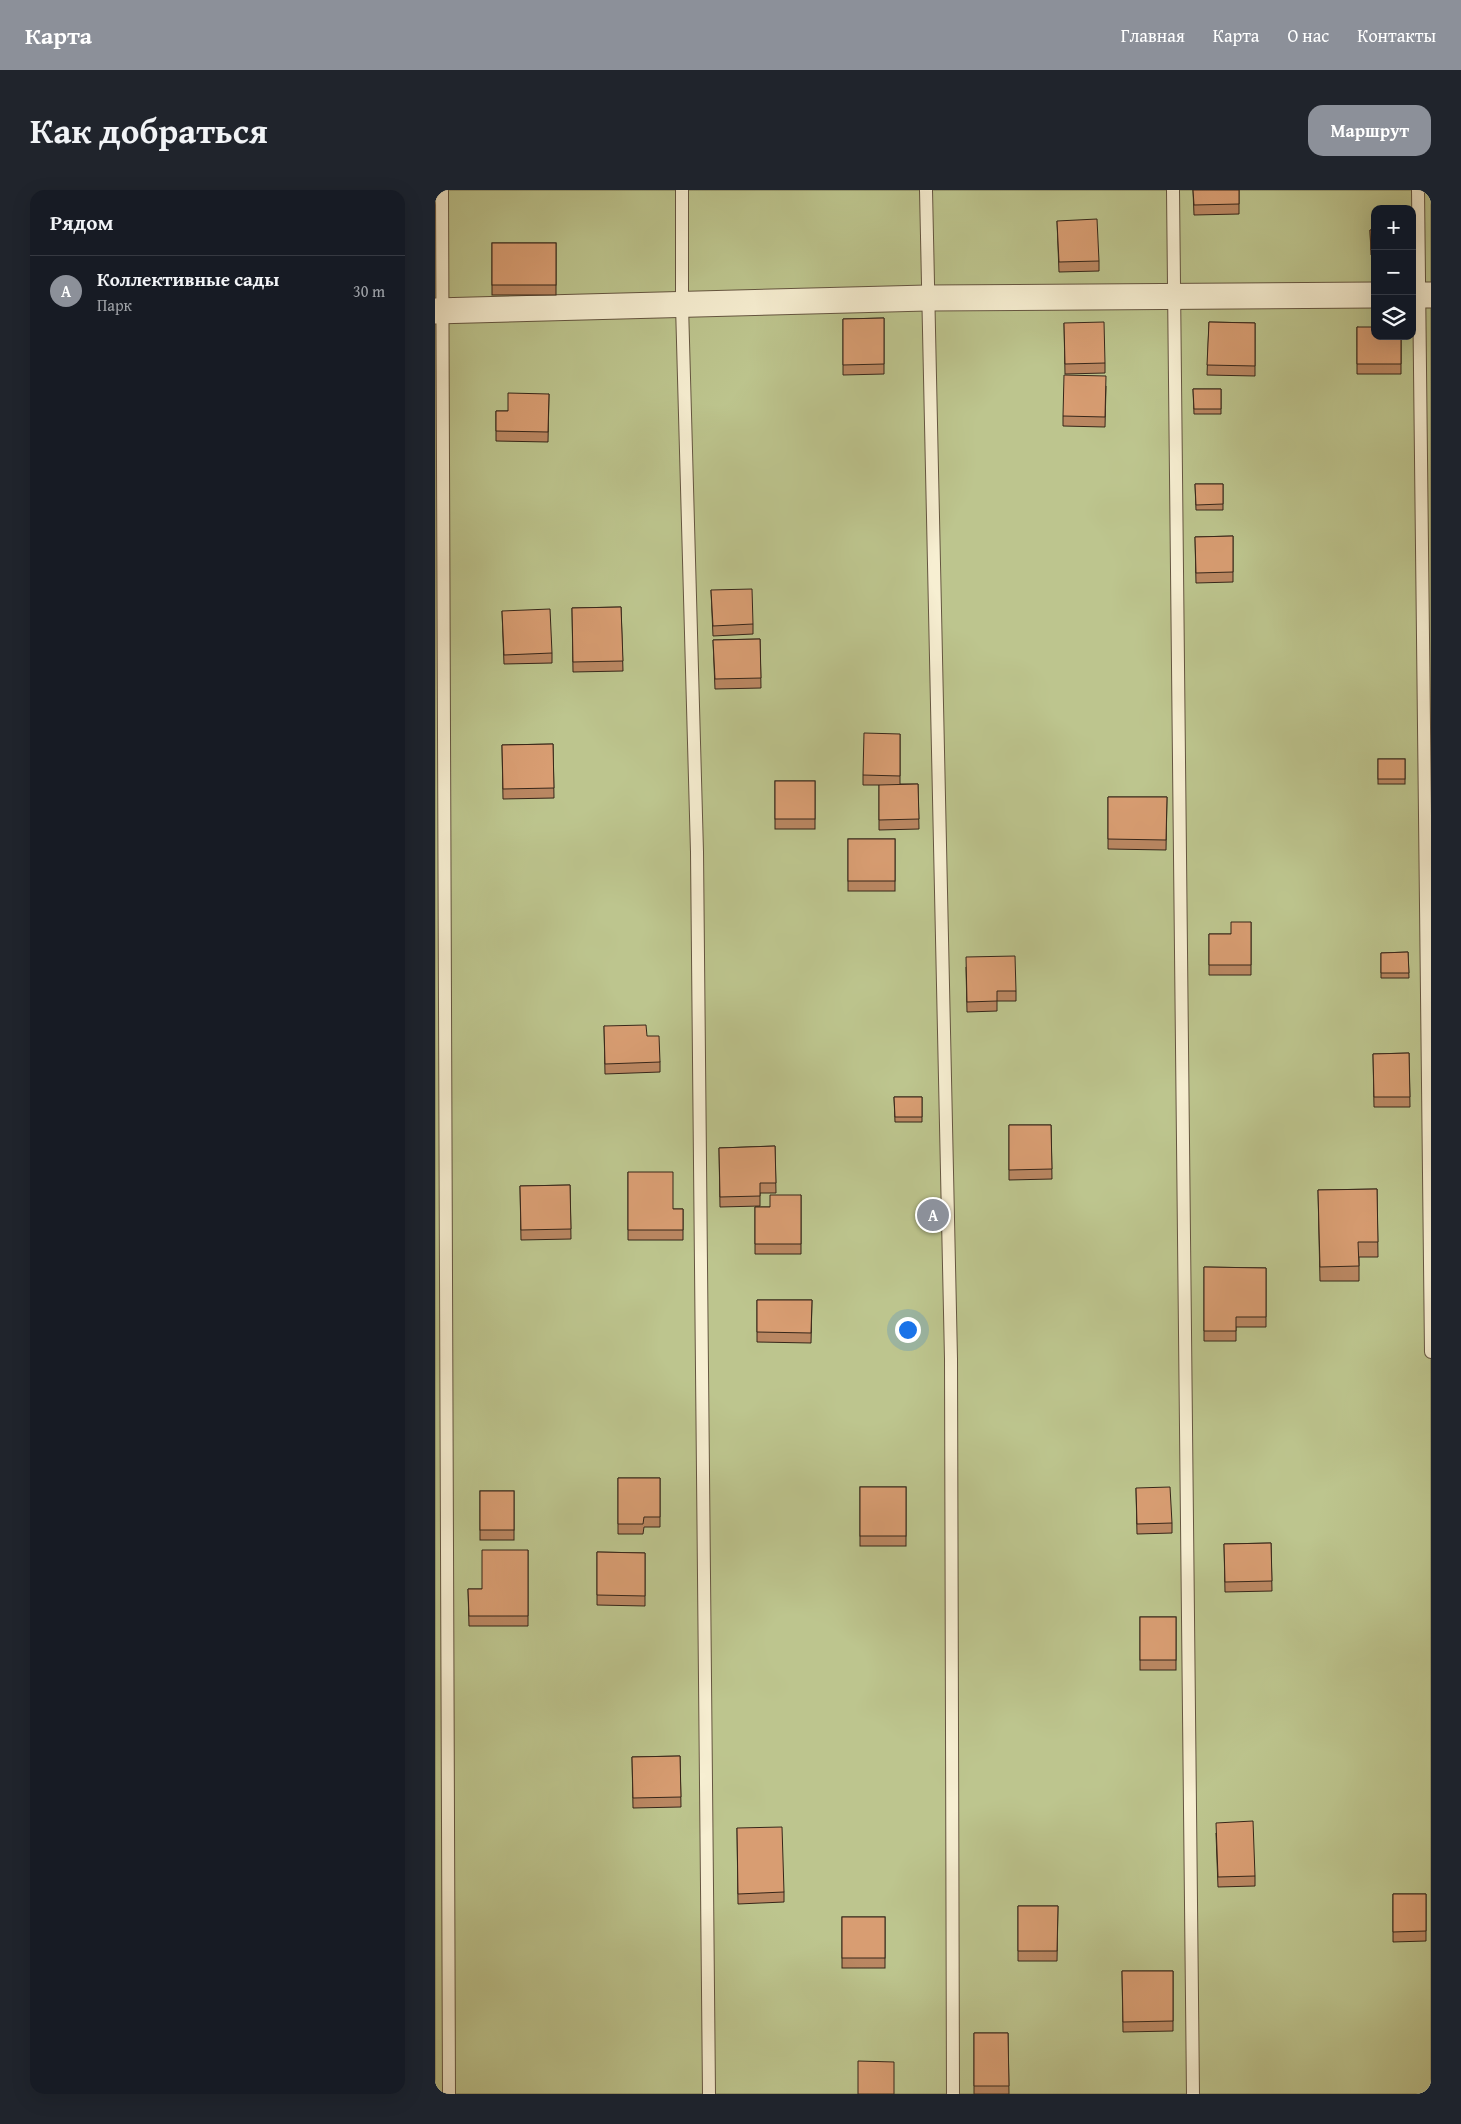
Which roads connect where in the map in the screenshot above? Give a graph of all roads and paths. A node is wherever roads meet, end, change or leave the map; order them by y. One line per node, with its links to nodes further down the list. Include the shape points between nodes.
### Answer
1 (442, 190): 11 (lane)
2 (682, 190): 10 (lane)
3 (926, 190): 9 (lane)
4 (1173, 190): 8 (lane)
5 (1418, 190): 7 (lane)
6 (1371, 295): 8 (street)
7 (1421, 295): 12 (lane)
8 (1174, 297): 9 (street); 16 (lane)
9 (927, 298): 10 (street); 15 (lane, via 951,1350)
10 (682, 305): 11 (street); 14 (lane, via 697,852)
11 (439, 311): 13 (lane)
12 (1431, 1352)
13 (449, 2094)
14 (709, 2094)
15 (953, 2094)
16 (1193, 2094)

